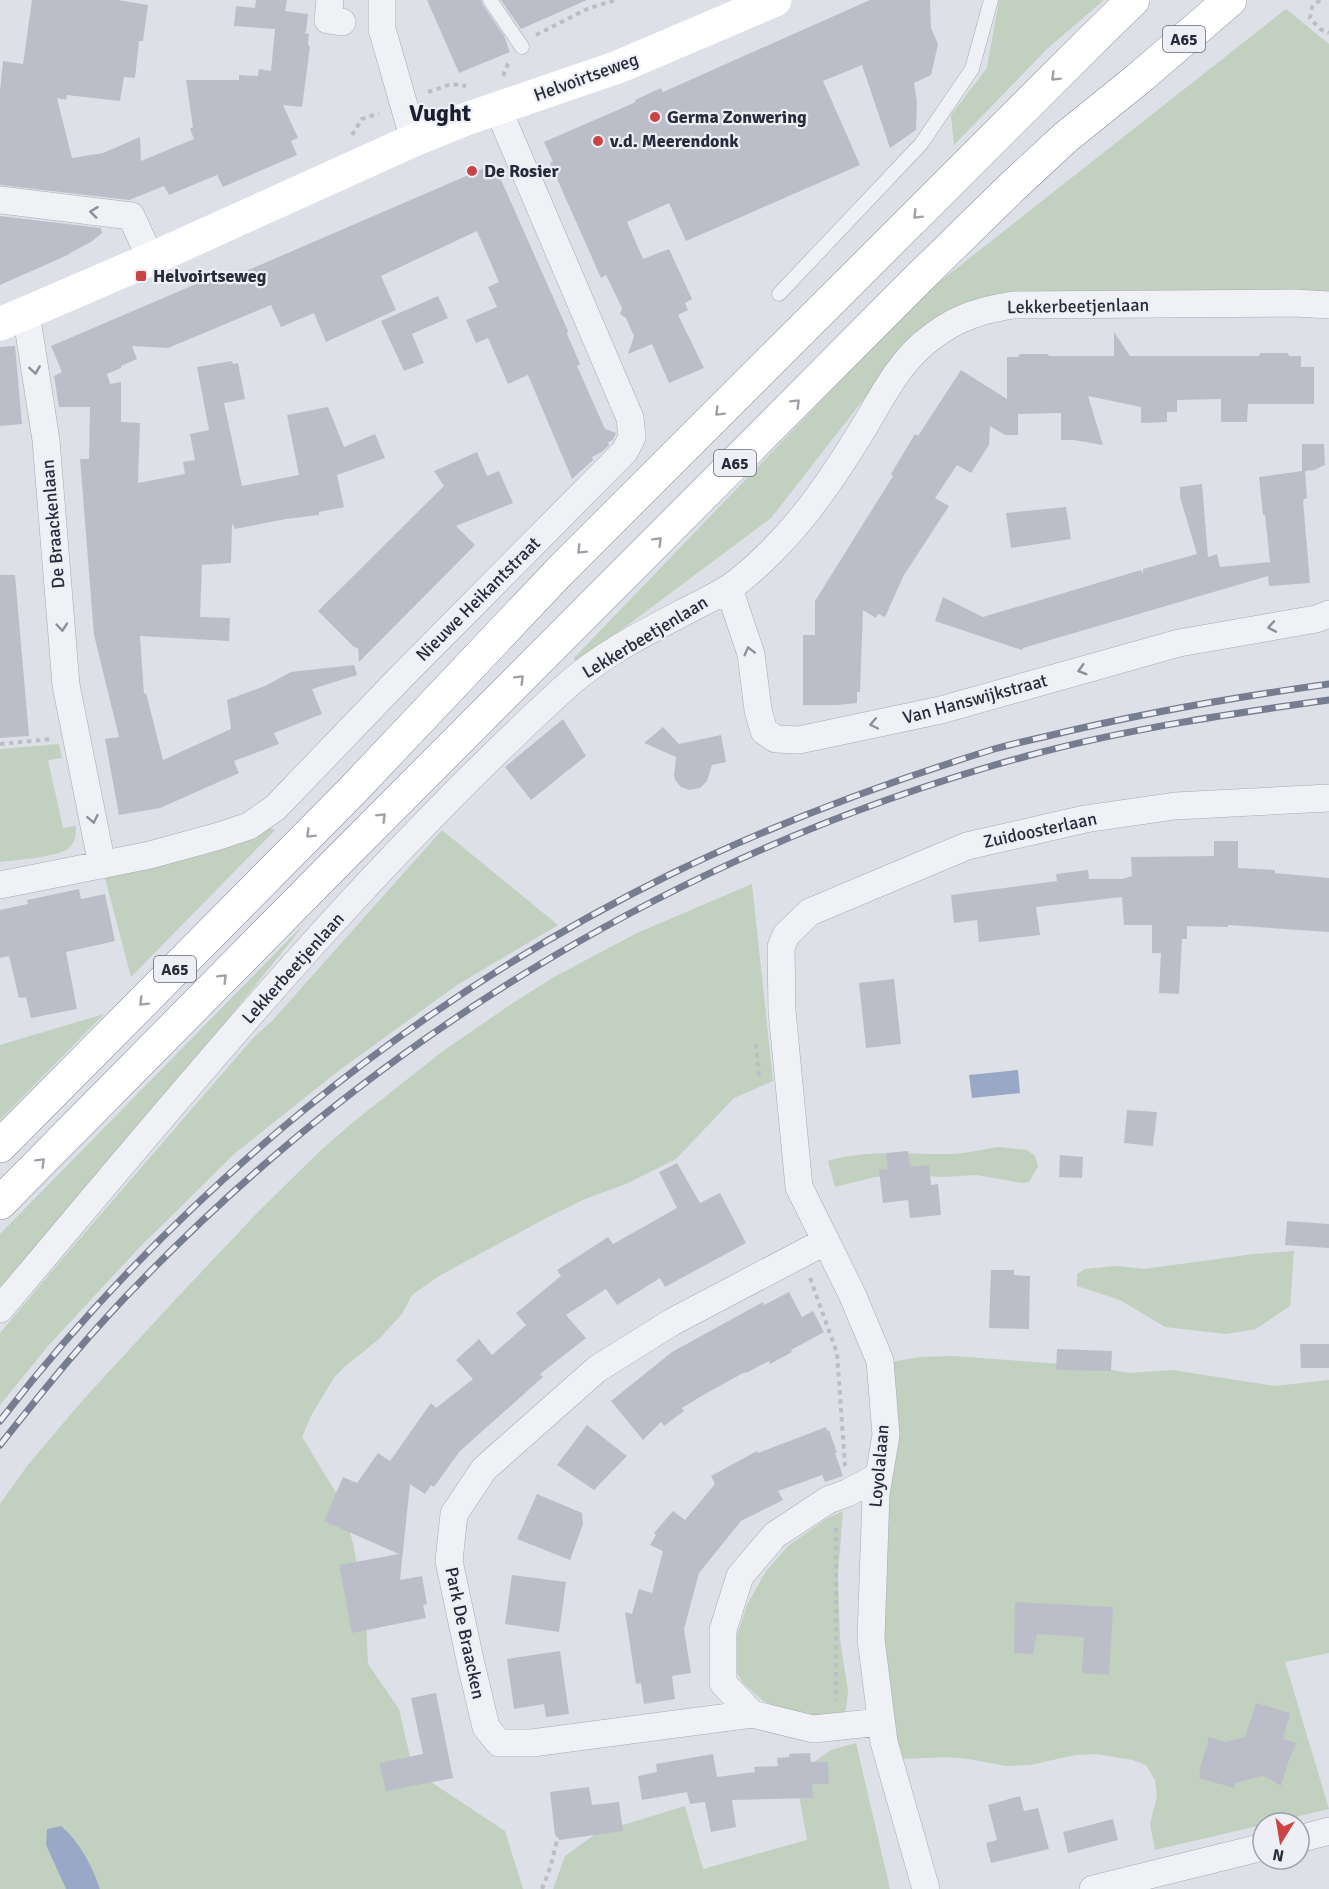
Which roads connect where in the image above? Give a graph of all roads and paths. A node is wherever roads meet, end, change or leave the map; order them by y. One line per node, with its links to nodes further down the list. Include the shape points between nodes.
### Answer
1 (381, 0): 11 (street, via 382,29)
2 (490, 0): 9 (lane)
3 (775, 0): 10 (main road, Helvoirtseweg, via 618,67)
4 (990, 0): 14 (lane, via 972,69 921,144)
5 (1133, 0): 27 (main road, A65, one-way to 27, via 560,571 351,792)
6 (1230, 0): 28 (main road, A65, one-way to 6, via 1012,187)
7 (1320, 0): 8 (path, via 1312,7 1310,18)
8 (1329, 33)
9 (522, 47)
10 (498, 109): 11 (main road, Helvoirtseweg); 22 (street, Nieuwe Heikantstraat, via 630,418 632,437 625,451 275,808 249,826 219,836)
11 (414, 140): 13 (main road, Helvoirtseweg)
12 (0, 200): 13 (street, one-way to 12, via 131,216)
13 (146, 247): 16 (main road, Helvoirtseweg)
14 (779, 294)
15 (1329, 304): 17 (street, Lekkerbeetjenlaan, via 1013,305 984,310 955,322 930,337 909,359 796,526)
16 (13, 318): 19 (street, De Braackenlaan, one-way to 19, via 46,440 66,685)
17 (729, 588): 18 (street, Van Hanswijkstraat, one-way to 17, via 1179,643 941,710 799,740 776,739 764,731 751,654); 31 (street, Lekkerbeetjenlaan, via 607,656 567,685 488,760 309,947)
18 (1329, 614)
19 (76, 737): 20 (path); 22 (street, De Braackenlaan, one-way to 22)
20 (0, 744)
21 (1329, 798): 24 (street, Zuidoosterlaan, via 1175,806 1085,819 967,846 810,912 786,934)
22 (102, 865): 23 (street, Nieuwe Heikantstraat)
23 (0, 885)
24 (781, 947): 29 (street, Loyolalaan, via 782,1011 799,1187)
25 (756, 1034): 26 (path)
26 (760, 1078)
27 (0, 1146)
28 (0, 1203)
29 (826, 1241): 30 (street, Park De Braacken); 32 (street, Loyolalaan, via 880,1361 886,1435)
30 (801, 1254): 33 (path, via 837,1353); 34 (street, Park De Braacken, via 672,1322 597,1369 484,1469 454,1514 449,1561 486,1727 499,1743 532,1743)
31 (0, 1309)
32 (879, 1476): 33 (street); 35 (street, Loyolalaan, via 871,1639)
33 (847, 1492): 34 (street, via 775,1535 740,1576 723,1630 723,1683); 36 (path, via 836,1514 835,1687)
34 (752, 1714): 36 (street, Park De Braacken, via 813,1729)
35 (881, 1722): 36 (street, Park De Braacken); 42 (street, Loyolalaan)
36 (839, 1726)
37 (564, 1813): 41 (path)
38 (1329, 1831): 39 (street)
39 (1311, 1836)
40 (1251, 1850): 43 (street)
41 (542, 1889)
42 (926, 1889)
43 (1093, 1889)

